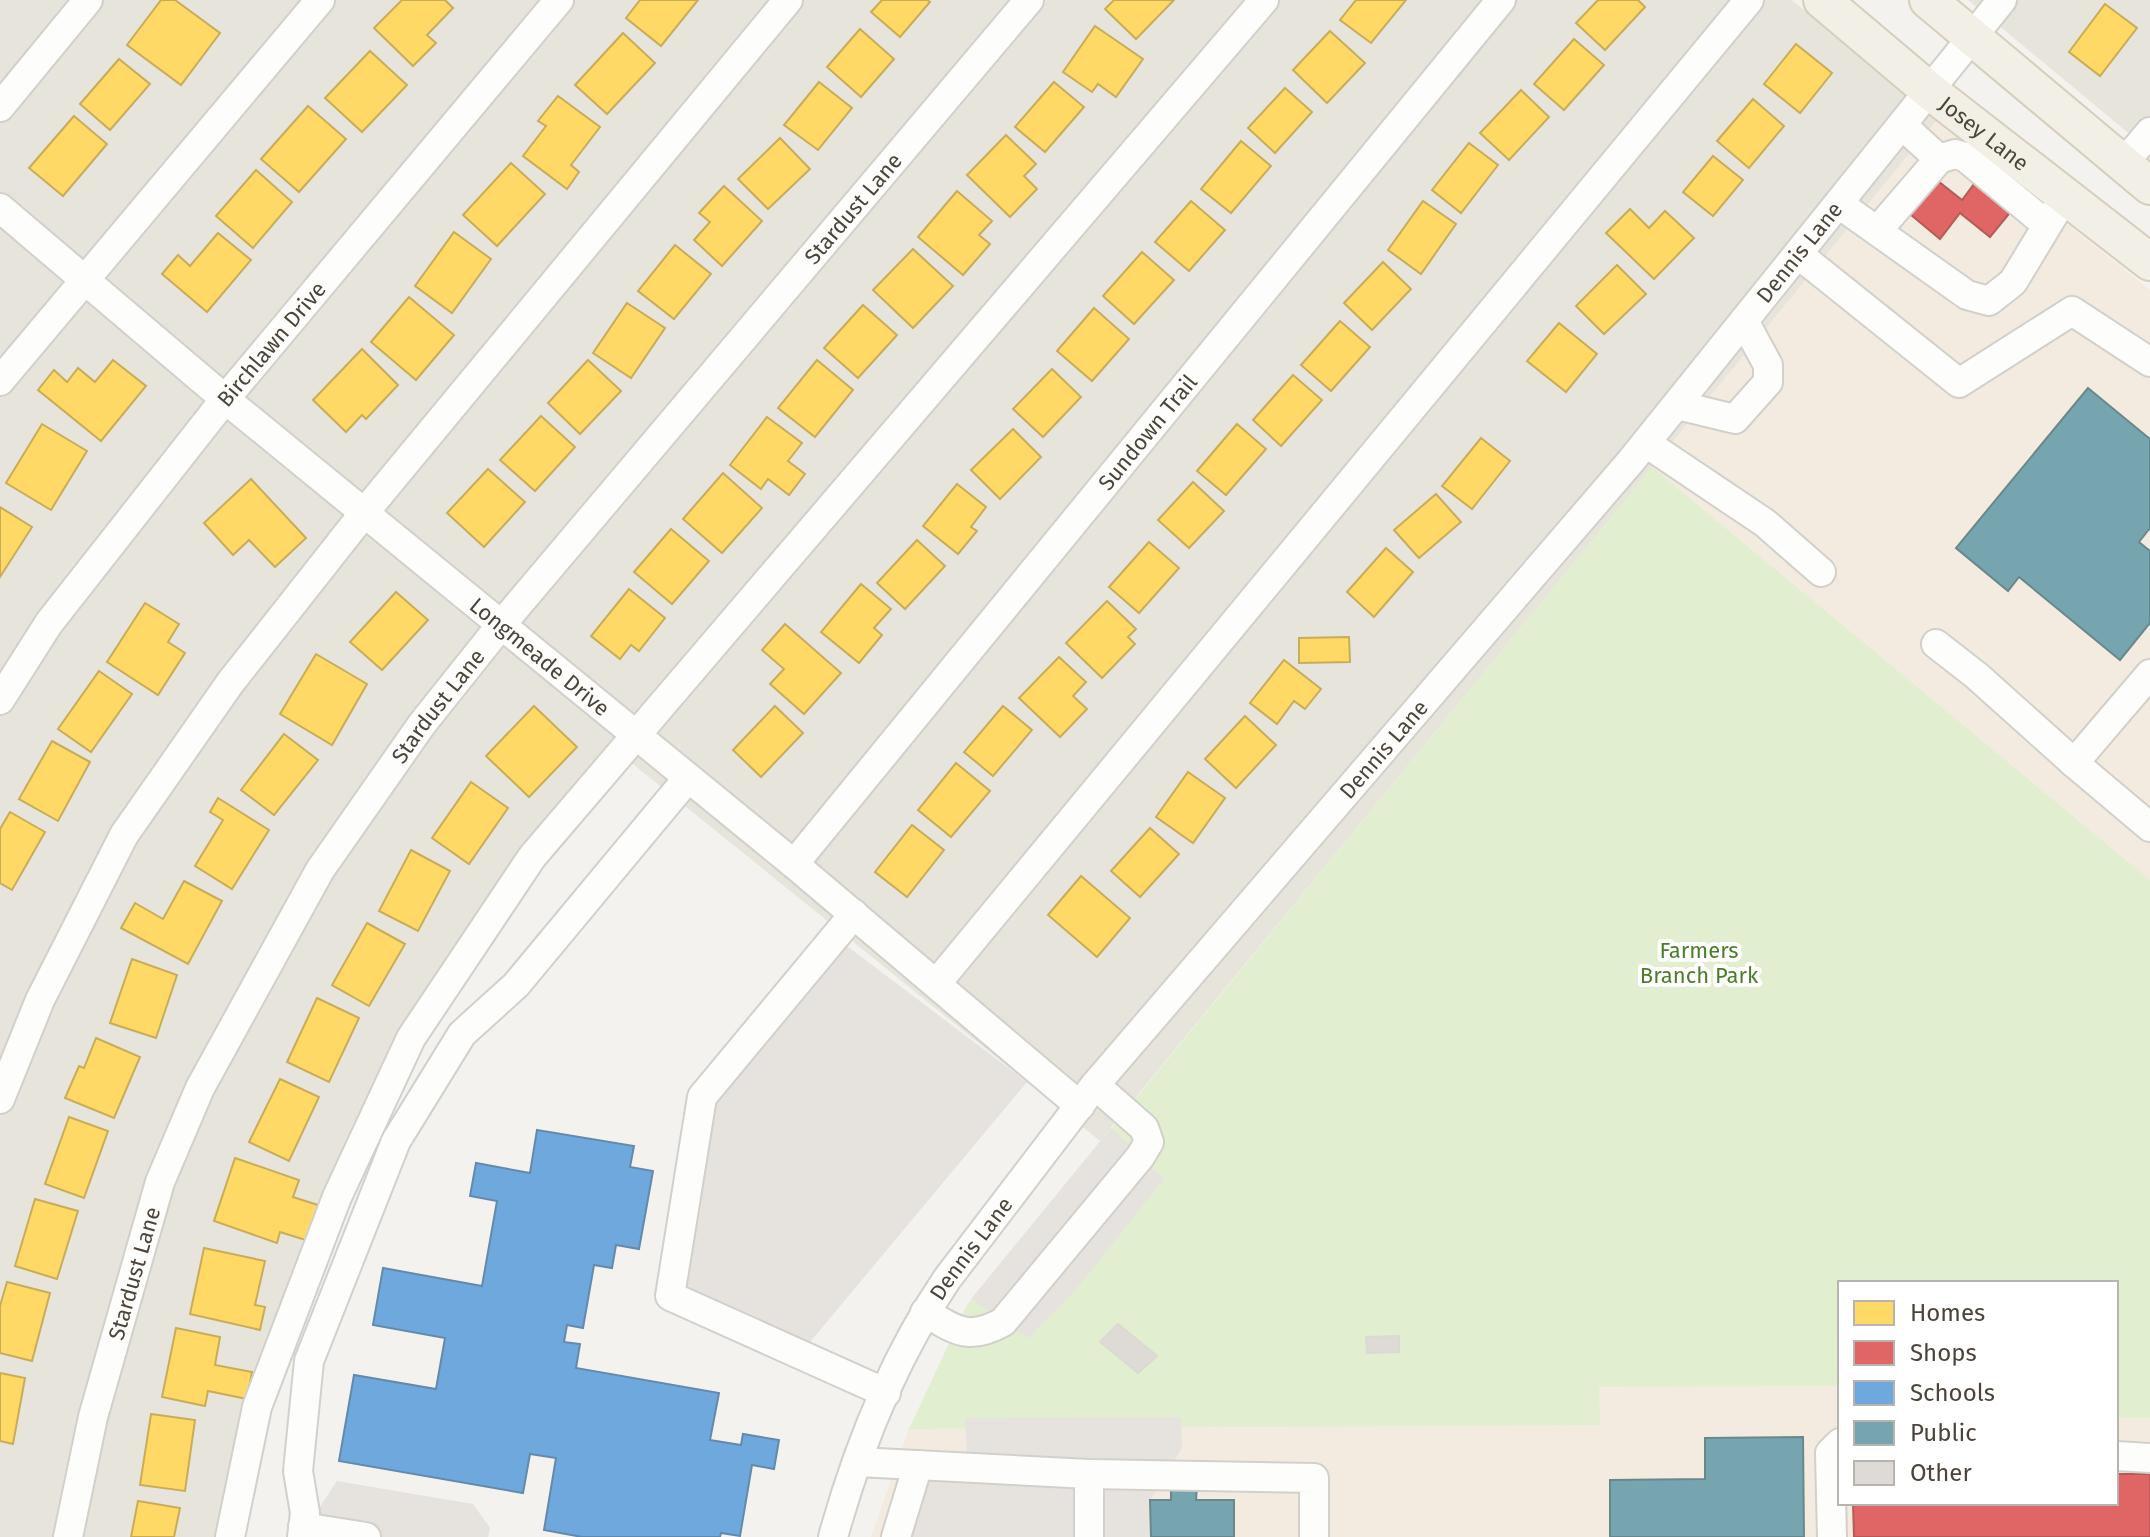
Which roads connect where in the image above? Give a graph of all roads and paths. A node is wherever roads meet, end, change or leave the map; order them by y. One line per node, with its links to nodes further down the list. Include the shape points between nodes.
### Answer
1 (88, 0): 14 (street)
2 (320, 0): 25 (street)
3 (559, 0): 29 (street, Birchlawn Drive)
4 (788, 0): 32 (street)
5 (1029, 0): 34 (street, Stardust Lane)
6 (1264, 0): 38 (street)
7 (1501, 0): 42 (street, Sundown Trail)
8 (1749, 0): 44 (street)
9 (1822, 0): 13 (main road, Josey Lane)
10 (1928, 0): 12 (main road)
11 (2002, 0): 12 (street, Dennis Lane)
12 (1973, 37): 13 (street, Dennis Lane); 18 (main road)
13 (1931, 92): 15 (street, Dennis Lane); 17 (main road, Josey Lane)
14 (0, 107)
15 (1903, 126): 17 (street); 19 (street, Dennis Lane)
16 (2150, 132): 18 (street)
17 (1963, 150): 21 (main road, Josey Lane); 22 (street)
18 (2136, 175)
19 (1839, 204): 22 (street); 23 (street, Dennis Lane)
20 (0, 208): 25 (street, Longmeade Drive)
21 (2056, 211): 22 (street, via 2013,282 1989,301 1967,295); 24 (main road, Josey Lane)
22 (1877, 231)
23 (1798, 254): 26 (street, Dennis Lane); 27 (street, via 1959,383 2072,311)
24 (2150, 262)
25 (85, 282): 28 (street); 29 (street, Longmeade Drive)
26 (1744, 321): 30 (street, Dennis Lane); 30 (street, via 1768,365 1768,382 1735,419)
27 (2150, 362)
28 (0, 381)
29 (225, 399): 32 (street, Longmeade Drive); 37 (street, Birchlawn Drive, via 49,623)
30 (1677, 405): 31 (street, Dennis Lane)
31 (1646, 443): 33 (street, via 1765,523); 45 (street, Dennis Lane)
32 (364, 513): 34 (street, Longmeade Drive); 46 (street, via 230,683 124,835 40,1000)
33 (1821, 572)
34 (501, 625): 38 (street, Longmeade Drive); 56 (street, Stardust Lane, via 422,724 320,870 200,1088 160,1182 93,1417)
35 (1936, 644): 39 (street)
36 (2150, 674): 39 (street)
37 (0, 700)
38 (638, 737): 40 (street, Longmeade Drive); 57 (street, via 532,857 411,1038 337,1197 257,1407)
39 (2074, 763): 41 (street)
40 (688, 778): 42 (street, Longmeade Drive); 55 (street, via 516,985 462,1034 396,1141 309,1361 298,1471 305,1513)
41 (2150, 827)
42 (794, 864): 43 (street, Longmeade Drive)
43 (854, 914): 44 (street, Longmeade Drive); 48 (street, via 702,1097 670,1296)
44 (936, 984): 45 (street, Longmeade Drive)
45 (1088, 1096): 47 (street, Dennis Lane); 47 (street, Longmeade Drive, via 1144,1128 1149,1142 1140,1157 1003,1322 981,1334 955,1330)
46 (0, 1099)
47 (925, 1312): 48 (street, Dennis Lane)
48 (886, 1393): 52 (street, Dennis Lane)
49 (1838, 1445): 63 (street, via 1830,1453)
50 (2118, 1456): 51 (street)
51 (2150, 1458)
52 (858, 1462): 53 (street); 59 (street, Dennis Lane)
53 (918, 1465): 54 (street); 60 (street)
54 (1089, 1474): 61 (street); 62 (street, via 1314,1478)
55 (302, 1532): 58 (street)
56 (68, 1537)
57 (230, 1537)
58 (366, 1537)
59 (833, 1537)
60 (896, 1537)
61 (1089, 1537)
62 (1314, 1537)
63 (1832, 1537)

